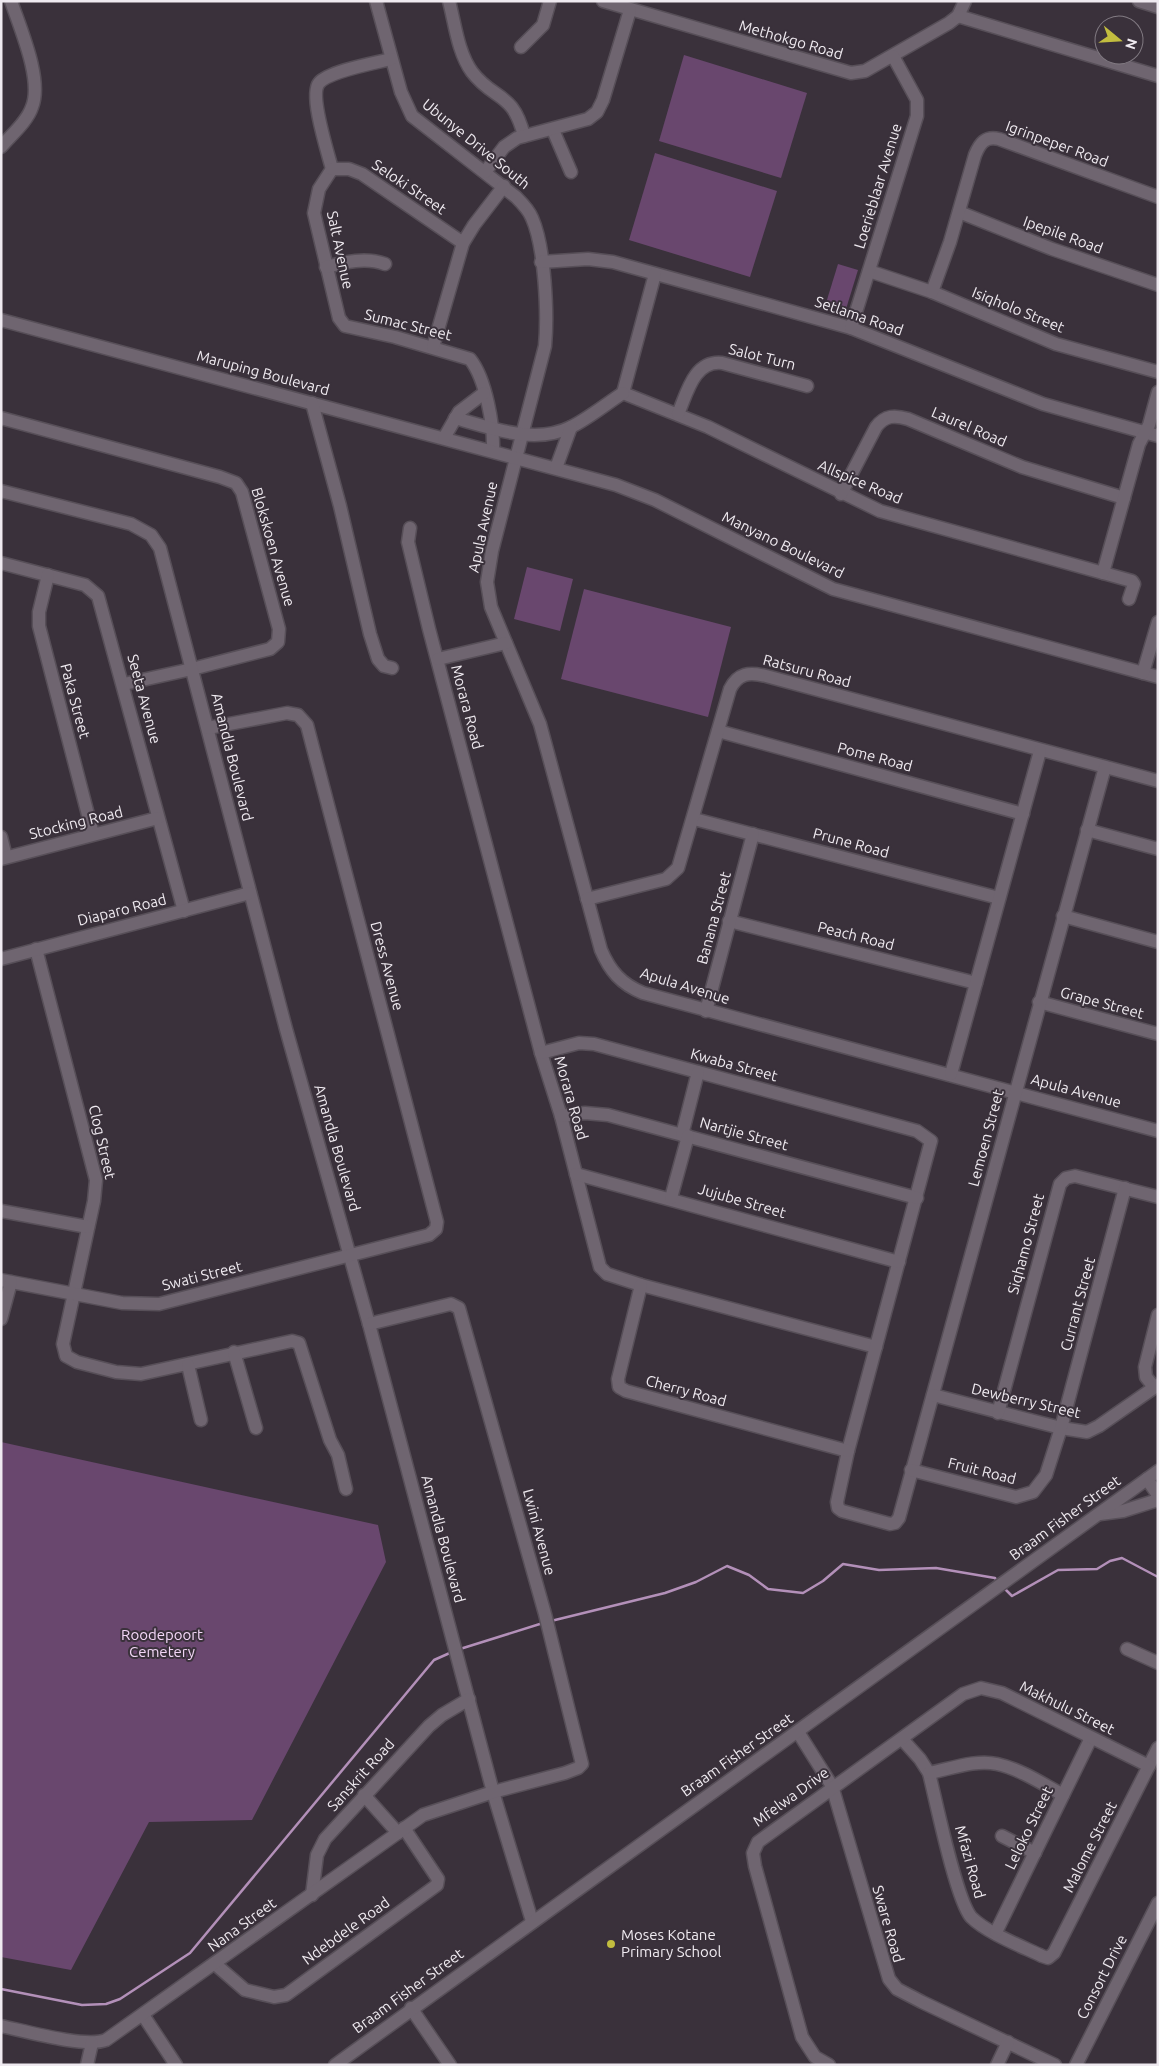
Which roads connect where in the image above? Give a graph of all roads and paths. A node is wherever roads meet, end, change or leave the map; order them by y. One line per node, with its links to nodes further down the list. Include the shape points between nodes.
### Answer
1 (10, 1): 17 (street, via 31,65 36,95 26,118)
2 (376, 1): 13 (street, Ubunye Drive South)
3 (449, 1): 16 (street, via 467,64 483,82 512,105)
4 (550, 1): 11 (street, via 543,24)
5 (604, 1): 9 (street, Methokgo Road)
6 (965, 1): 10 (street)
7 (1139, 1): 8 (street)
8 (1158, 7)
9 (630, 10): 12 (street, Methokgo Road, via 851,73 865,71); 15 (street, via 600,107 588,119)
10 (958, 16): 12 (street, Methokgo Road); 14 (street)
11 (521, 46)
12 (894, 56): 28 (street, Loerieblaar Avenue, via 914,92 918,109)
13 (391, 59): 18 (street, via 332,75 316,88 316,101); 19 (street, Ubunye Drive South, via 412,116)
14 (1158, 76)
15 (553, 130): 16 (street); 20 (street)
16 (524, 136): 19 (street, via 504,147)
17 (1, 147)
18 (332, 169): 24 (street, Seloki Street, via 349,169 362,174); 27 (street, Salt Avenue, via 319,189 314,206)
19 (485, 172): 21 (street, Ubunye Drive South)
20 (571, 172)
21 (504, 186): 24 (street); 25 (street, Ubunye Drive South, via 523,203 532,217)
22 (1158, 197): 23 (street, Igrinpeper Road, via 989,138 977,149)
23 (959, 212): 30 (street, Ipepile Road, via 1060,252); 31 (street, Igrinpeper Road)
24 (463, 243): 35 (street)
25 (541, 262): 29 (street, Setlama Road, via 600,260); 48 (street, Ubunye Drive South, via 545,346)
26 (385, 264): 27 (street, via 376,260)
27 (326, 267): 33 (street, Salt Avenue, via 339,318)
28 (869, 271): 31 (street, Isiqholo Street); 34 (street, Loerieblaar Avenue)
29 (655, 274): 34 (street, Setlama Road); 40 (street)
30 (1158, 285)
31 (932, 292): 36 (street, Isiqholo Street, via 1056,344)
32 (1, 320): 41 (street, Maruping Boulevard)
33 (345, 326): 35 (street, Sumac Street)
34 (851, 328): 47 (street, Setlama Road, via 1043,404)
35 (433, 347): 39 (street, Sumac Street, via 463,355 474,364)
36 (1158, 372)
37 (807, 386): 42 (street, Salot Turn, via 722,363 710,363 696,374)
38 (1158, 392): 47 (street)
39 (484, 393): 44 (street); 46 (street)
40 (623, 393): 42 (street, Allspice Road); 45 (street)
41 (312, 403): 50 (street, Maruping Boulevard); 65 (street, via 370,634 378,659 384,666)
42 (678, 414): 55 (street, Allspice Road)
43 (1, 418): 66 (street, Blokskoen Avenue, via 220,477 239,487 280,638 270,649)
44 (454, 418): 46 (street); 50 (street)
45 (571, 427): 48 (street, via 552,433); 53 (street)
46 (492, 428): 48 (street); 51 (street)
47 (1144, 433): 49 (street, Setlama Road); 56 (street)
48 (522, 434): 52 (street, Ubunye Drive South)
49 (1158, 436)
50 (444, 438): 51 (street, Maruping Boulevard)
51 (492, 451): 52 (street, Maruping Boulevard)
52 (516, 458): 53 (street, Manyano Boulevard); 63 (street, Apula Avenue, via 487,582 491,607)
53 (556, 468): 67 (street, Manyano Boulevard, via 644,494 833,589)
54 (1, 491): 66 (street, Amandla Boulevard, via 131,524 151,535 162,556)
55 (841, 494): 56 (street, Laurel Road, via 876,427 884,418 896,416 1022,467); 59 (street, Allspice Road, via 895,516)
56 (1124, 498): 59 (street)
57 (410, 528): 64 (street, Morara Road, via 408,542)
58 (1, 563): 60 (street, Seeta Avenue)
59 (1103, 573): 61 (street, Allspice Road, via 1132,581)
60 (48, 575): 69 (street, Seeta Avenue, via 85,585 96,593); 79 (street, Paka Street, via 39,626)
61 (1129, 599)
62 (1158, 622): 67 (street)
63 (506, 643): 64 (street, Morara Road); 86 (street, Apula Avenue, via 540,724)
64 (438, 659): 97 (street, Morara Road)
65 (392, 668)
66 (192, 669): 69 (street, Blokskoen Avenue); 70 (street, Amandla Boulevard)
67 (1143, 673): 68 (street, Manyano Boulevard)
68 (1158, 677)
69 (124, 684): 76 (street, Seeta Avenue)
70 (208, 728): 84 (street, Amandla Boulevard); 111 (street, Dress Avenue, via 288,713 298,715 307,725 437,1222 435,1232 429,1235)
71 (718, 731): 72 (street, Ratsuru Road, via 733,683 740,676 752,673); 75 (street, Pome Road); 77 (street, Ratsuru Road)
72 (1040, 751): 73 (street, Ratsuru Road); 75 (street)
73 (1105, 767): 74 (street, Ratsuru Road); 78 (street, Lemoen Street)
74 (1158, 781)
75 (1023, 814): 85 (street)
76 (158, 818): 79 (street, Stocking Road); 87 (street, Seeta Avenue)
77 (694, 819): 80 (street, Prune Road); 86 (street, Ratsuru Road, via 682,860 674,874 658,882)
78 (1087, 830): 82 (street); 88 (street, Lemoen Street)
79 (93, 834): 83 (street, Stocking Road)
80 (753, 834): 85 (street, Prune Road); 89 (street, Banana Street)
81 (1, 838): 83 (street)
82 (1158, 849)
83 (4, 858)
84 (250, 893): 87 (street, Diaparo Road); 111 (street, Amandla Boulevard)
85 (999, 898): 93 (street)
86 (587, 899): 95 (street, Apula Avenue, via 602,950 610,970 618,978 643,993)
87 (184, 911): 91 (street, Diaparo Road)
88 (1064, 916): 90 (street); 94 (street, Lemoen Street)
89 (729, 921): 93 (street, Peach Road); 95 (street, Banana Street)
90 (1158, 942)
91 (36, 949): 92 (street, Diaparo Road); 110 (street, Clog Street, via 96,1180)
92 (1, 959)
93 (976, 983): 99 (street)
94 (1038, 1002): 96 (street, Grape Street); 100 (street, Lemoen Street)
95 (706, 1011): 99 (street, Apula Avenue)
96 (1158, 1034)
97 (541, 1053): 98 (street, Kwaba Street, via 588,1043); 101 (street, Morara Road)
98 (698, 1072): 103 (street); 108 (street, Kwaba Street, via 917,1132 931,1141)
99 (950, 1074): 100 (street, Apula Avenue)
100 (1016, 1092): 102 (street, Apula Avenue); 123 (street, Lemoen Street)
101 (561, 1116): 103 (street, Nartjie Street, via 600,1114); 104 (street, Morara Road)
102 (1158, 1131)
103 (685, 1136): 107 (street); 108 (street, Nartjie Street)
104 (576, 1174): 107 (street, Jujube Street); 114 (street, Morara Road, via 600,1267 607,1274)
105 (1125, 1188): 106 (street, Siqhamo Street); 124 (street, Siqhamo Street, via 1075,1176 1060,1184); 127 (street, Currant Street)
106 (1158, 1197)
107 (671, 1198): 112 (street, Jujube Street)
108 (917, 1198): 112 (street)
109 (1, 1211): 110 (street)
110 (88, 1226): 115 (street, Clog Street)
111 (350, 1254): 115 (street, Swati Street, via 159,1304 122,1303); 118 (street, Amandla Boulevard)
112 (899, 1262): 119 (street)
113 (6, 1281): 115 (street, Swati Street); 117 (street)
114 (641, 1285): 119 (street, Morara Road); 128 (street, Cherry Road, via 618,1379 619,1388)
115 (73, 1294): 121 (street, Clog Street, via 63,1344 70,1359 116,1372 142,1374)
116 (1158, 1315): 122 (street, via 1145,1367 1146,1377)
117 (1, 1318)
118 (369, 1324): 138 (street, Amandla Boulevard); 146 (street, Lwini Avenue, via 451,1304 459,1308 545,1614 583,1762 574,1770)
119 (876, 1347): 128 (street)
120 (234, 1352): 121 (street); 126 (street); 131 (street, via 292,1341 299,1343 330,1440 338,1454)
121 (188, 1365): 125 (street)
122 (1156, 1386): 127 (street, Dewberry Street, via 1092,1430)
123 (933, 1395): 124 (street, Dewberry Street); 129 (street, Lemoen Street)
124 (998, 1413): 127 (street, Dewberry Street)
125 (202, 1420)
126 (256, 1428)
127 (1061, 1428): 129 (street, Fruit Road, via 1046,1475 1038,1487 1022,1497)
128 (848, 1451): 129 (street, Lemoen Street, via 837,1502 842,1511 896,1523)
129 (911, 1470)
130 (1152, 1475): 132 (street); 134 (street, Braam Fisher Street)
131 (346, 1489)
132 (1158, 1495)
133 (1158, 1500): 134 (street, via 1123,1511)
134 (1098, 1514): 139 (street, Braam Fisher Street)
135 (1126, 1649): 136 (street)
136 (1158, 1663)
137 (969, 1691): 140 (street, Makhulu Street, via 981,1688 994,1690); 141 (street, Mfelwa Drive)
138 (469, 1699): 146 (street, Amandla Boulevard); 147 (street, Sanskrit Road, via 429,1726)
139 (798, 1732): 145 (street, Sware Road); 154 (street, Braam Fisher Street)
140 (1091, 1738): 143 (street, Makhulu Street); 148 (street, Leloko Street)
141 (902, 1739): 144 (street, Mfazi Road); 145 (street, Mfelwa Drive)
142 (1158, 1748): 143 (street, Malome Street)
143 (1149, 1766): 156 (street, Malome Street, via 1054,1952)
144 (929, 1773): 148 (street, via 972,1764 996,1763); 155 (street, Mfazi Road, via 964,1905 980,1924)
145 (832, 1786): 161 (street, Sware Road, via 889,1979 897,1989 910,1996); 163 (street, Mfelwa Drive, via 758,1842 753,1853 802,2037 816,2057)
146 (493, 1792): 149 (street, Nana Street, via 427,1812); 154 (street, Amandla Boulevard)
147 (364, 1795): 149 (street, Ndebdele Road); 152 (street, Sanskrit Road, via 321,1844)
148 (1063, 1795): 151 (street, Leloko Street)
149 (401, 1830): 152 (street, Nana Street); 157 (street, Ndebdele Road, via 438,1879 437,1885 286,1995 274,1997 245,1990)
150 (1002, 1836): 151 (street)
151 (1035, 1853): 155 (street, Leloko Street)
152 (312, 1895): 157 (street, Nana Street)
153 (1158, 1903): 170 (street, Consort Drive)
154 (532, 1921): 158 (street, Braam Fisher Street)
155 (996, 1932): 156 (street, Mfazi Road)
156 (1048, 1958)
157 (215, 1964): 159 (street, Nana Street)
158 (411, 2008): 166 (street, Braam Fisher Street); 167 (street)
159 (143, 2015): 162 (street, Nana Street, via 106,2040); 165 (street)
160 (1, 2026): 162 (street)
161 (1008, 2042): 168 (street); 169 (street, Sware Road)
162 (92, 2043): 164 (street)
163 (827, 2064)
164 (87, 2065)
165 (176, 2065)
166 (335, 2065)
167 (450, 2065)
168 (997, 2065)
169 (1055, 2065)
170 (1076, 2065)

